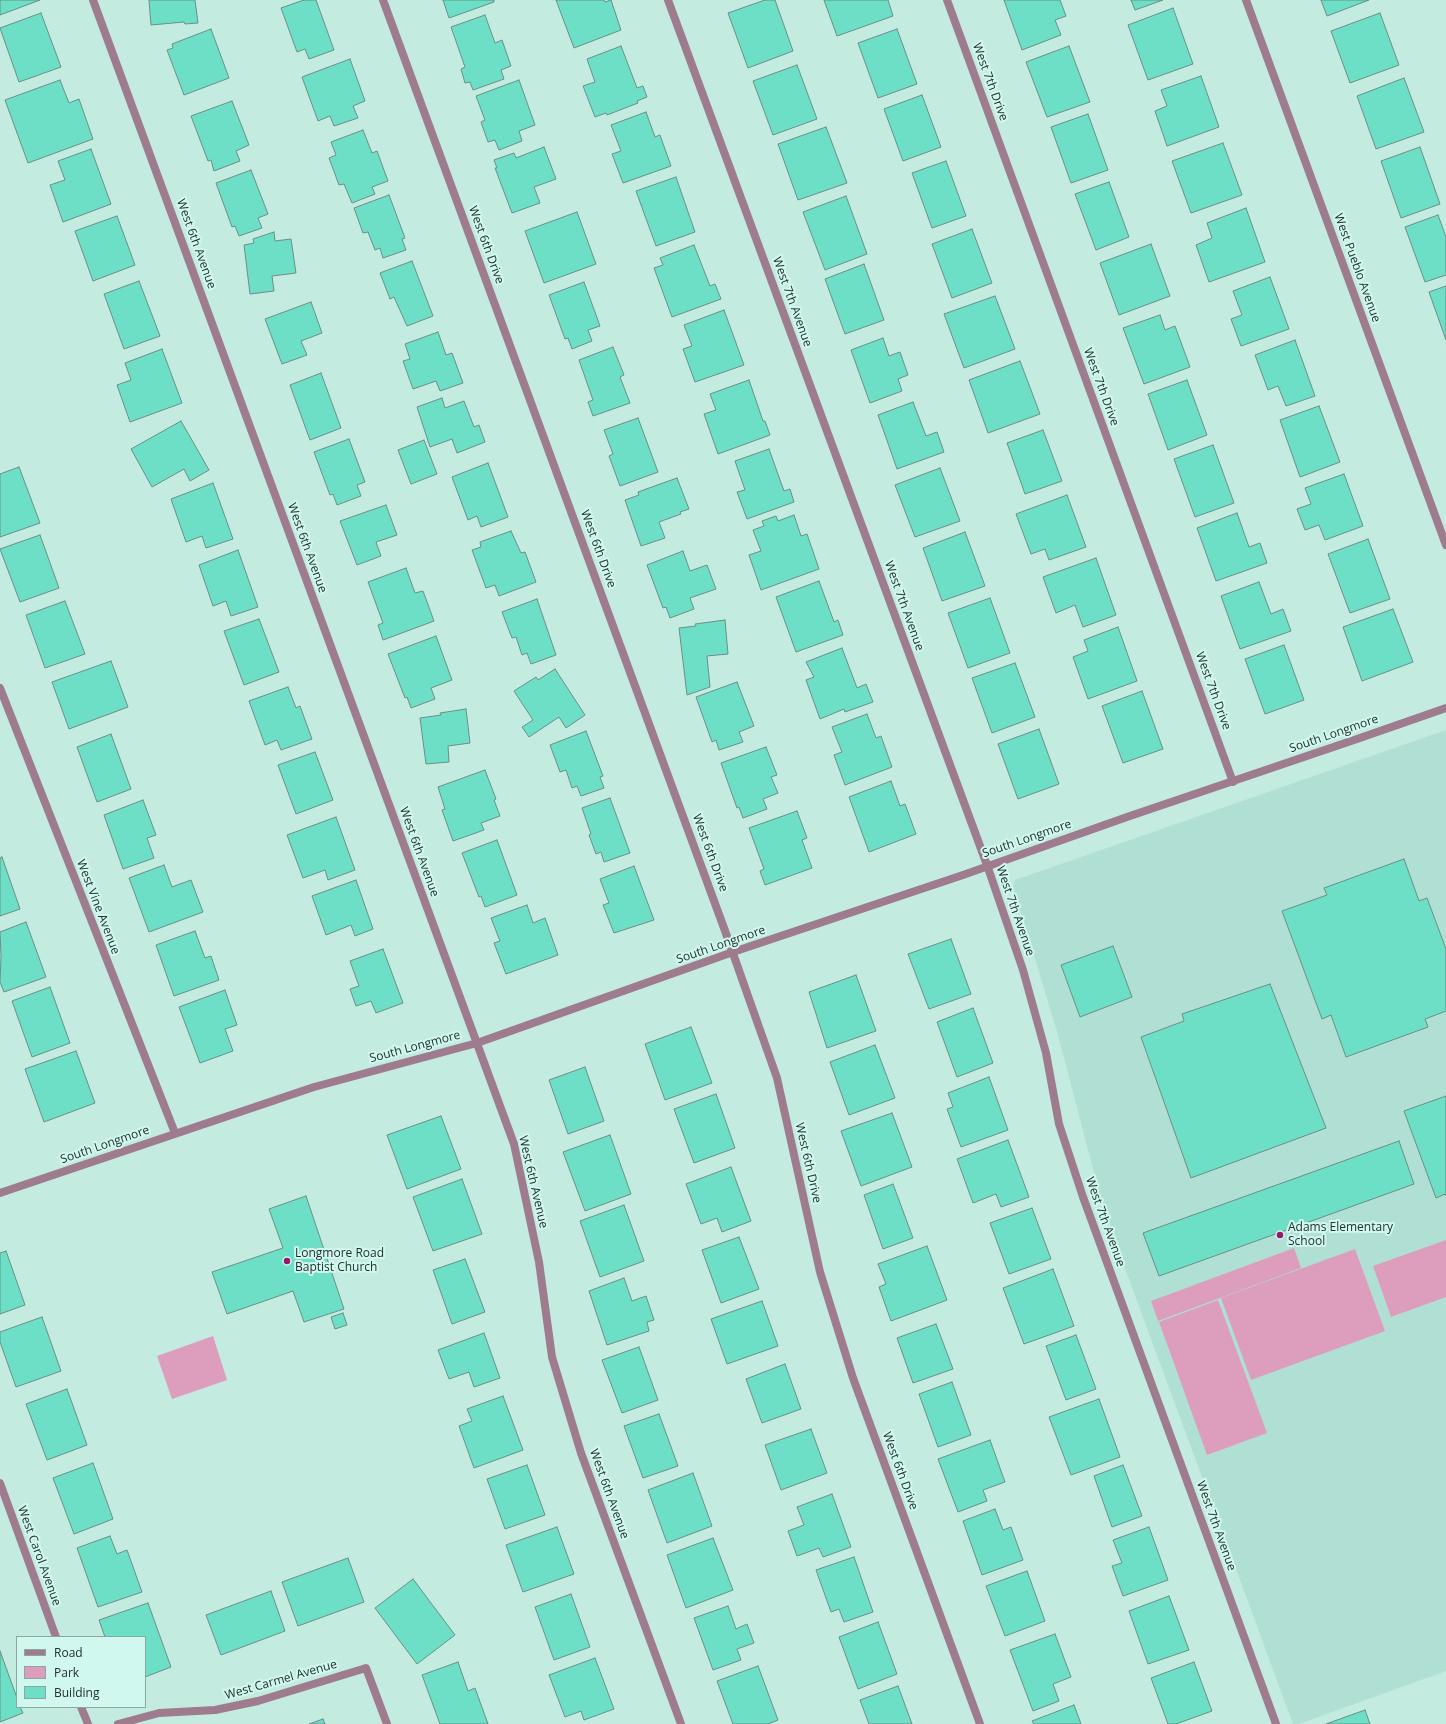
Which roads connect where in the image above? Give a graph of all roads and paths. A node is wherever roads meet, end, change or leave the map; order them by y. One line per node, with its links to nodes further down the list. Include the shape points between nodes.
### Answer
1 (93, 0): 12 (street, West 6th Avenue)
2 (383, 0): 11 (street, West 6th Drive)
3 (668, 0): 10 (street, West 7th Avenue)
4 (946, 0): 9 (street, West 7th Drive)
5 (1246, 0): 6 (street, West Pueblo Avenue)
6 (1446, 545)
7 (0, 688): 13 (street, West Vine Avenue)
8 (1446, 708): 9 (street, South Longmore)
9 (1233, 782): 10 (street, South Longmore)
10 (987, 865): 11 (street, South Longmore); 23 (street, West 7th Avenue, via 1023,970 1046,1053 1059,1124 1083,1197)
11 (733, 952): 12 (street, South Longmore); 22 (street, West 6th Drive, via 777,1078 820,1272 853,1378)
12 (477, 1043): 13 (street, South Longmore, via 314,1087 251,1110); 21 (street, West 6th Avenue, via 514,1144 539,1262 552,1357 581,1453)
13 (175, 1133): 14 (street, South Longmore)
14 (0, 1193)
15 (0, 1483): 16 (street, West Carol Avenue)
16 (56, 1636)
17 (81, 1708): 18 (street)
18 (88, 1724)
19 (118, 1724): 20 (street, West Carmel Avenue, via 159,1713 216,1710 251,1703 366,1668)
20 (387, 1724)
21 (681, 1724)
22 (980, 1724)
23 (1276, 1724)

